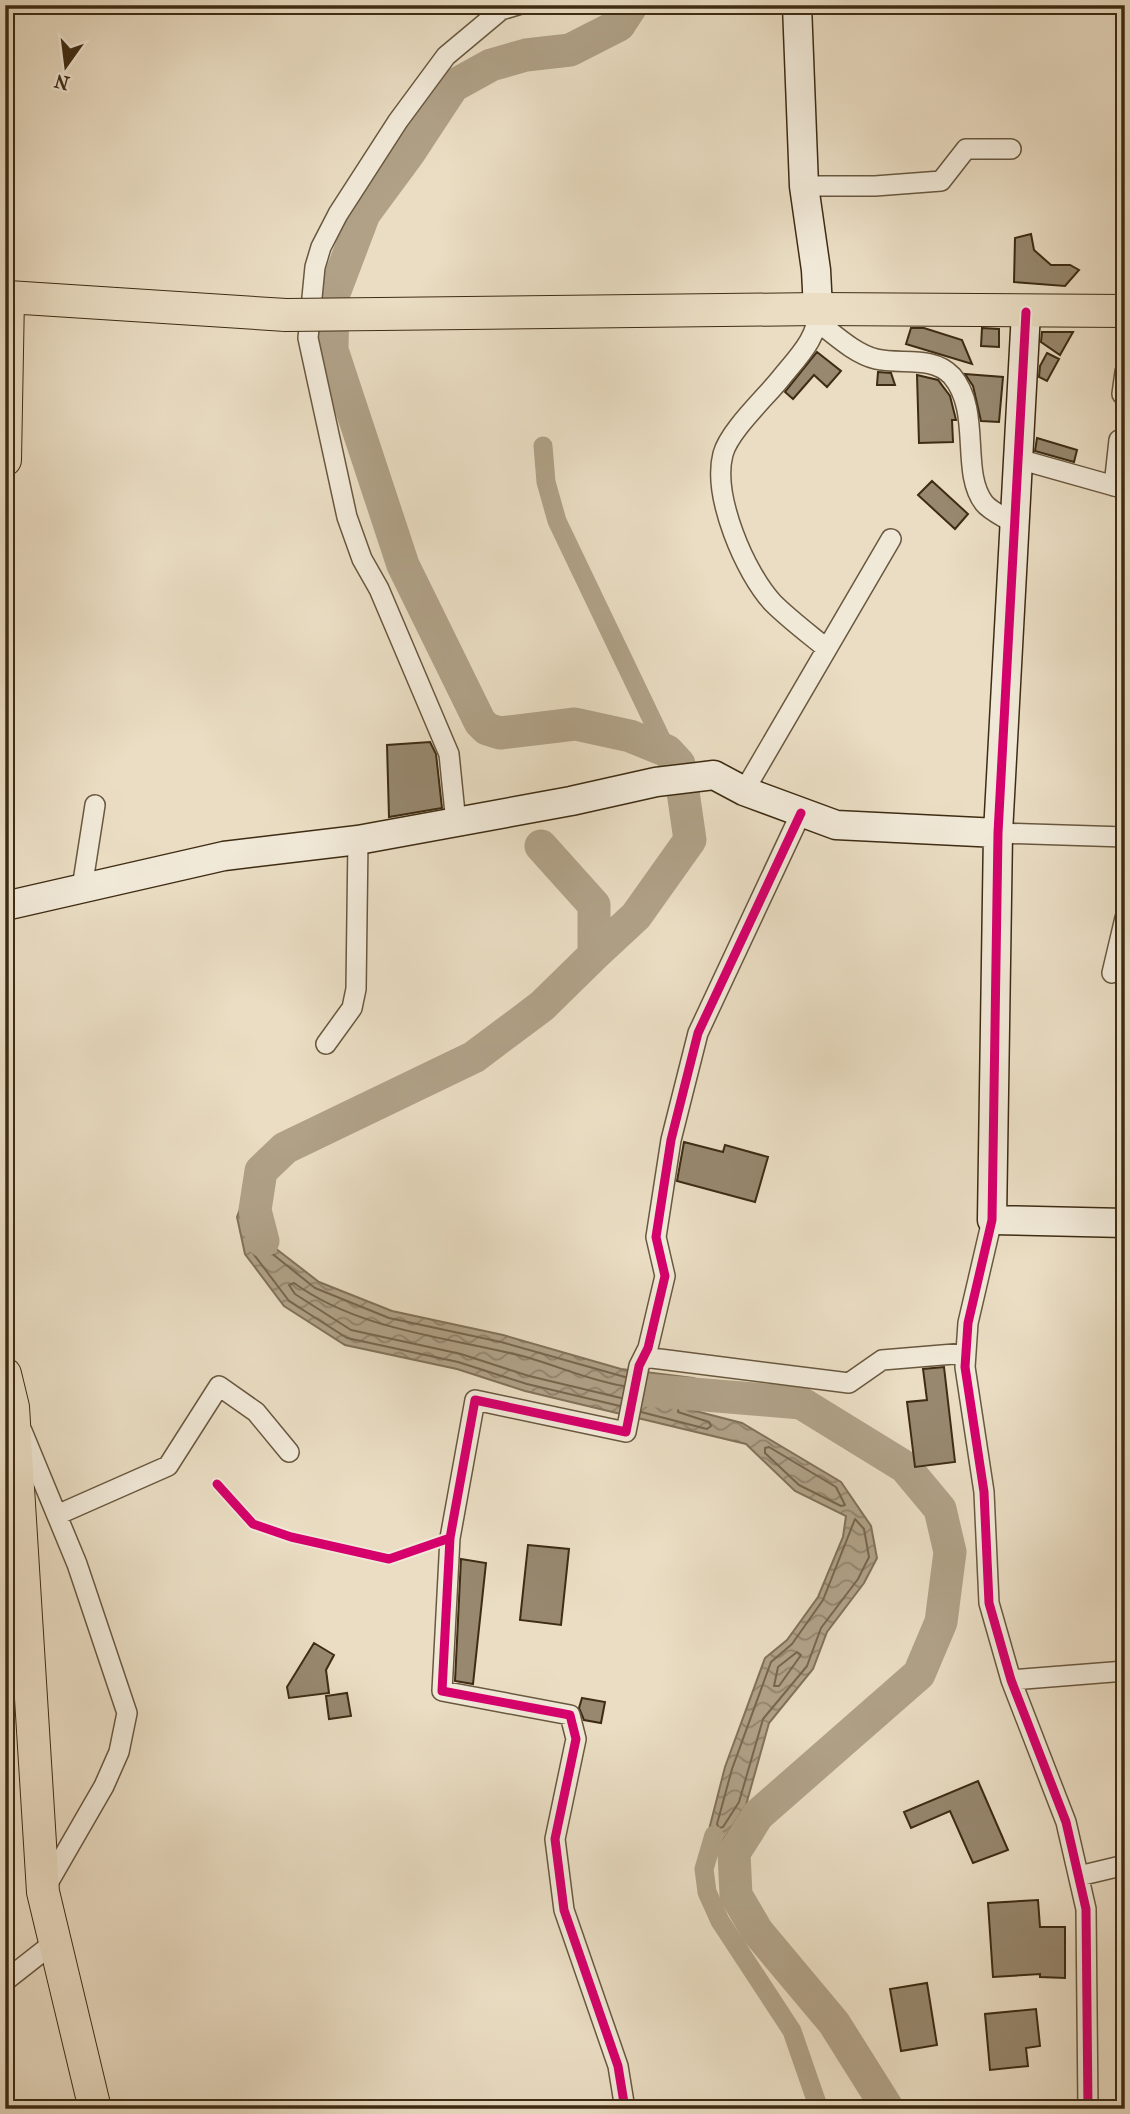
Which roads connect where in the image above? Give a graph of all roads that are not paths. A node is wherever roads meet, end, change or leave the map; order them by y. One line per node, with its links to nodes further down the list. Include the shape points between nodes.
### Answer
1 (797, 5): 4 (street)
2 (506, 7): 21 (street, via 446,56 338,214 315,267 308,338 347,517 449,754)
3 (1011, 149): 4 (street, via 965,149 941,181)
4 (804, 186): 8 (street)
5 (7, 297): 8 (main road, bridge, via 286,315); 13 (main road)
6 (1026, 312): 7 (main road); 8 (main road); 12 (street)
7 (1125, 312)
8 (818, 315): 15 (street, via 850,346 875,359 940,365 953,377 966,400 976,482 984,503); 17 (street, via 808,346 723,454 722,486 733,536 772,601)
9 (1125, 372): 10 (street)
10 (1122, 394)
11 (1119, 440): 14 (street)
12 (1018, 459): 14 (street); 15 (street)
13 (5, 460)
14 (1119, 488)
15 (1015, 524): 22 (street)
16 (891, 539): 17 (street)
17 (826, 649): 18 (street)
18 (744, 791): 20 (street); 21 (street, via 714,775 656,782)
19 (95, 805): 25 (street)
20 (801, 813): 22 (street, via 836,825); 33 (street, via 698,1033 671,1140 656,1237 665,1276)
21 (456, 823): 24 (street)
22 (998, 834): 23 (street); 30 (street)
23 (1125, 837)
24 (358, 840): 25 (street, via 224,856); 29 (street, via 356,989 352,1008)
25 (82, 888): 26 (street)
26 (5, 905)
27 (1125, 918): 28 (street)
28 (1112, 973)
29 (326, 1044)
30 (992, 1220): 31 (street); 32 (street, via 968,1323)
31 (1125, 1223)
32 (966, 1353): 33 (street, via 882,1360 849,1383); 39 (street, via 984,1492 989,1603)
33 (642, 1361): 46 (street, via 626,1432 475,1400 450,1538 442,1690 570,1715 576,1739 555,1839 564,1910 618,2066)
34 (5, 1374): 35 (main road)
35 (13, 1407): 37 (street); 42 (main road)
36 (289, 1452): 37 (street, via 256,1412 219,1386 168,1466)
37 (57, 1515): 42 (street, via 127,1713 119,1752 104,1786)
38 (1125, 1671): 39 (street)
39 (1011, 1680): 41 (street, via 1066,1822)
40 (1125, 1864): 41 (street)
41 (1079, 1876): 47 (street, via 1086,1909)
42 (43, 1892): 43 (main road)
43 (56, 1941): 44 (street); 45 (main road)
44 (5, 1981)
45 (95, 2109)
46 (625, 2109)
47 (1088, 2109)

